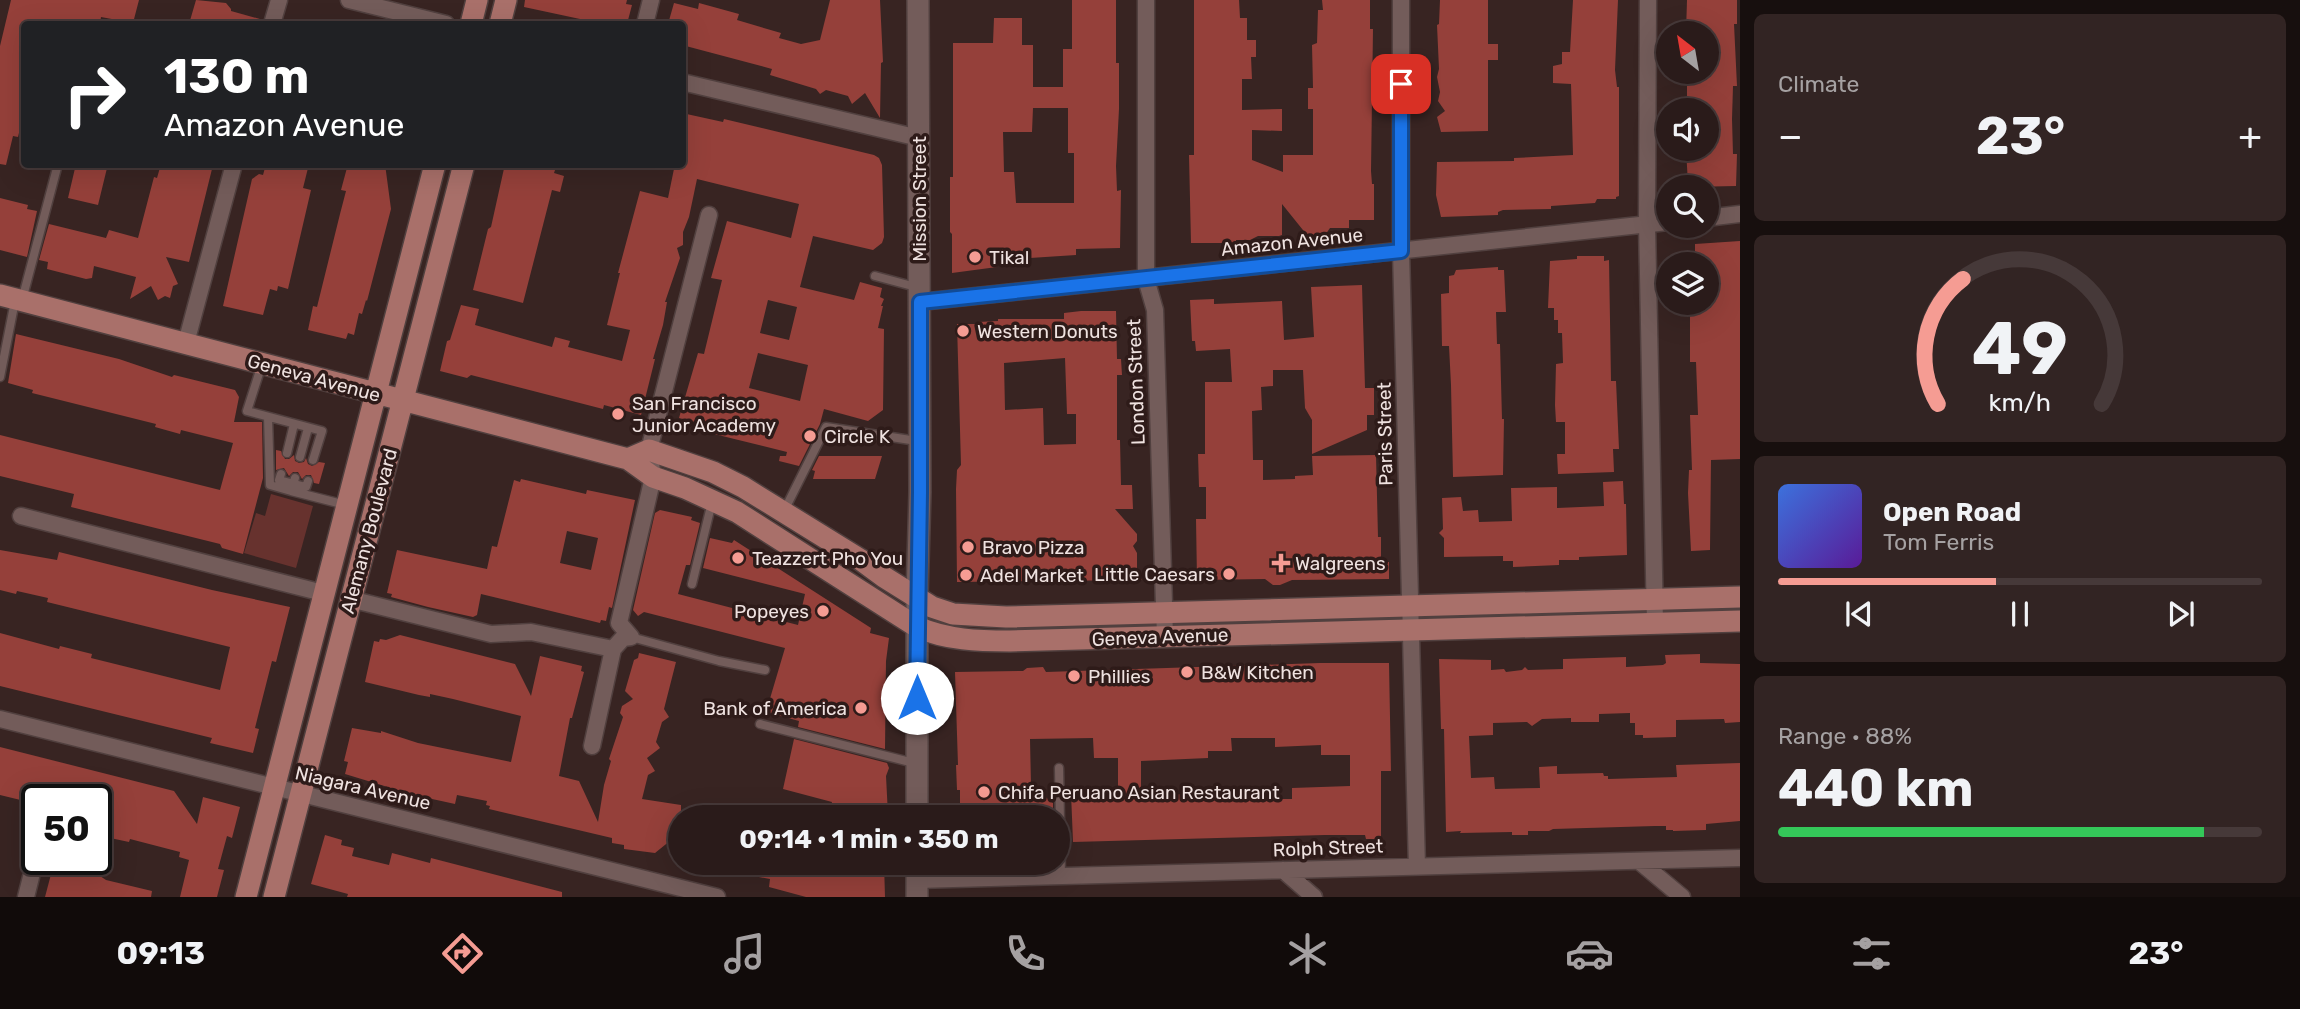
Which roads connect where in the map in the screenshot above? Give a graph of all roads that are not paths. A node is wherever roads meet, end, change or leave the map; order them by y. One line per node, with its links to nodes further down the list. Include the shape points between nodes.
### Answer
1 (279, 0): 10 (street)
2 (349, 0): 11 (street)
3 (477, 0): 12 (main road)
4 (506, 0): 13 (main road)
5 (651, 0): 14 (street)
6 (918, 0): 16 (main road, Mission Street)
7 (1146, 0): 28 (street, London Street)
8 (1401, 0): 26 (street, Paris Street)
9 (1648, 0): 25 (street)
10 (273, 21)
11 (434, 21)
12 (472, 21)
13 (501, 21)
14 (646, 21)
15 (686, 83): 16 (street)
16 (919, 138): 29 (main road, Mission Street)
17 (57, 168): 30 (lane)
18 (233, 168): 31 (street)
19 (434, 168): 34 (main road, Alemany Boulevard)
20 (463, 168): 35 (main road, Alemany Boulevard)
21 (709, 215): 40 (street)
22 (1740, 215): 23 (street)
23 (1719, 217)
24 (1656, 224): 25 (street, Amazon Avenue)
25 (1647, 225): 26 (street, Amazon Avenue); 58 (street)
26 (1401, 251): 28 (street, Amazon Avenue); 59 (street, Paris Street)
27 (875, 276): 29 (lane)
28 (1146, 279): 29 (street, Amazon Avenue); 60 (street, London Street, via 1155,310)
29 (920, 295): 39 (main road, Mission Street)
30 (13, 298): 31 (main road, Geneva Avenue); 33 (lane)
31 (186, 342): 32 (main road, Geneva Avenue)
32 (262, 364): 34 (main road, Geneva Avenue); 36 (lane, via 247,411)
33 (0, 377)
34 (374, 394): 35 (main road, Geneva Avenue); 50 (main road, Alemany Boulevard)
35 (404, 402): 43 (main road, Geneva Avenue); 57 (main road, Alemany Boulevard)
36 (268, 417): 37 (lane); 48 (lane, via 270,485)
37 (294, 424): 38 (lane); 41 (lane)
38 (308, 428): 42 (lane); 44 (lane, via 321,431)
39 (920, 442): 51 (lane, via 826,427); 56 (main road, Mission Street)
40 (649, 450): 43 (main road); 46 (street); 51 (main road, Geneva Avenue, via 713,472)
41 (287, 453)
42 (300, 457)
43 (628, 459): 46 (main road, Geneva Avenue)
44 (313, 460)
45 (281, 474): 48 (lane, via 279,480)
46 (653, 477): 49 (main road, Geneva Avenue); 65 (street, via 619,623)
47 (308, 481): 48 (lane, via 306,488)
48 (293, 484): 50 (lane)
49 (713, 499): 53 (lane); 63 (main road, Geneva Avenue)
50 (346, 505): 54 (main road, Alemany Boulevard)
51 (784, 512): 56 (main road, Geneva Avenue)
52 (21, 516): 54 (street)
53 (692, 584)
54 (323, 593): 74 (main road, Alemany Boulevard)
55 (1740, 597): 58 (main road, Geneva Avenue)
56 (917, 598): 60 (main road, Geneva Avenue, via 950,614 979,617); 63 (main road, Mission Street)
57 (350, 599): 67 (street, via 491,634 531,632); 75 (main road, Alemany Boulevard)
58 (1654, 599): 59 (main road, Geneva Avenue); 62 (street)
59 (1410, 606): 60 (main road, Geneva Avenue); 64 (street, Paris Street)
60 (1164, 613): 66 (street, London Street)
61 (1740, 621): 62 (main road, Geneva Avenue)
62 (1655, 623): 64 (main road, Geneva Avenue)
63 (917, 627): 66 (main road, Geneva Avenue, via 977,641); 72 (main road, Mission Street)
64 (1411, 630): 66 (main road, Geneva Avenue); 79 (street, Paris Street)
65 (631, 636): 67 (street); 68 (lane)
66 (1165, 637)
67 (613, 649): 71 (street)
68 (765, 670)
69 (0, 719): 74 (street, Niagara Avenue)
70 (760, 724): 72 (lane)
71 (592, 746)
72 (917, 764): 76 (main road, Mission Street)
73 (1059, 768): 81 (lane)
74 (273, 788): 75 (street, Niagara Avenue); 85 (main road, Alemany Boulevard)
75 (300, 795): 86 (main road, Alemany Boulevard); 87 (street, Niagara Avenue)
76 (917, 805)
77 (1740, 858): 78 (street, Rolph Street)
78 (1640, 861): 79 (street, Rolph Street); 89 (street)
79 (1417, 867): 80 (street, Rolph Street)
80 (1283, 870): 81 (street, Rolph Street); 88 (street)
81 (1061, 876): 83 (street, Rolph Street)
82 (31, 877): 84 (street)
83 (917, 880)
84 (26, 897)
85 (246, 897)
86 (274, 897)
87 (717, 897)
88 (1314, 897)
89 (1682, 897)

